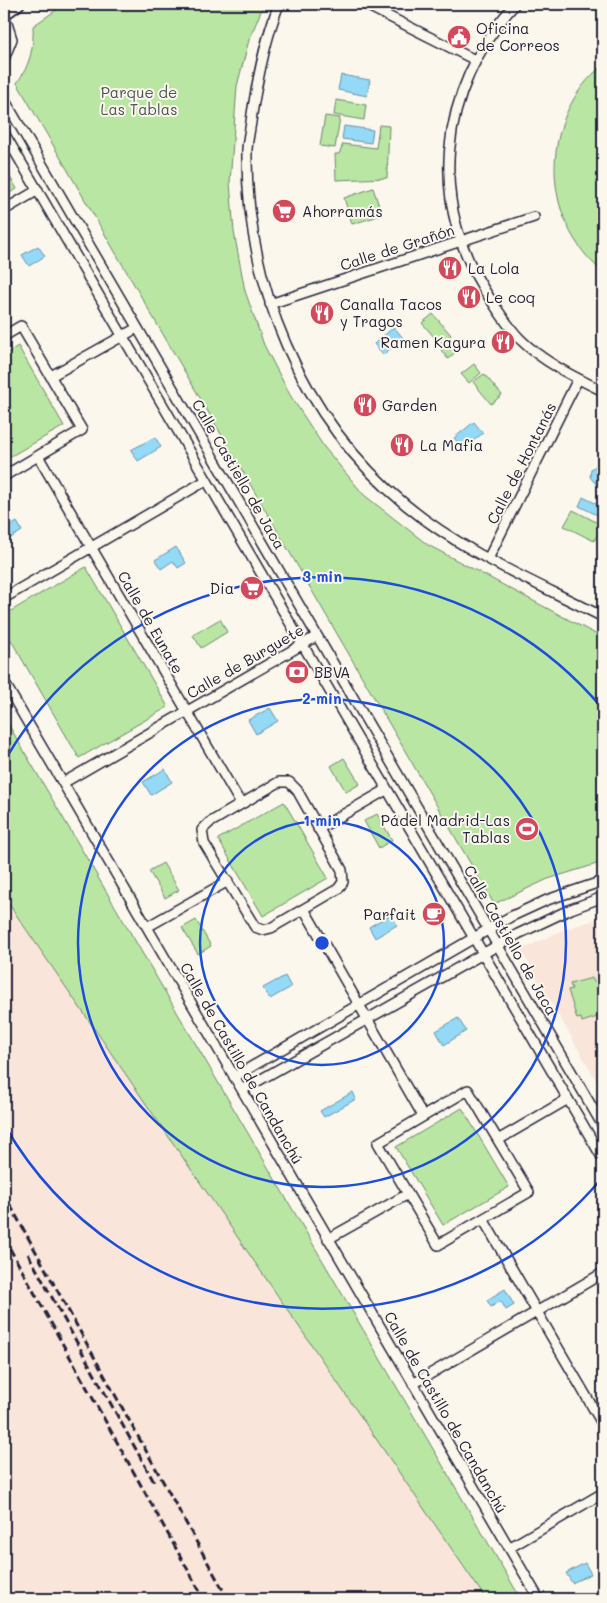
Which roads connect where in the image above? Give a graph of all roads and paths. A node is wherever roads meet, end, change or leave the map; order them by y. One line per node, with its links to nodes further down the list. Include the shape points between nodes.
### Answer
1 (18, 4): 5 (street)
2 (279, 4): 14 (street, via 259,68 247,148 252,228)
3 (364, 4): 7 (street)
4 (515, 4): 7 (street)
5 (4, 14): 6 (street, via 12,39)
6 (4, 60)
7 (475, 60): 13 (street, via 461,92 450,144 448,178 454,224)
8 (4, 99): 15 (street, Calle Castiello de Jaca)
9 (4, 133): 10 (street, Calle Castiello de Jaca)
10 (38, 190): 11 (street); 17 (street, Calle Castiello de Jaca)
11 (4, 210)
12 (534, 217): 13 (street, Calle de Grañón)
13 (460, 241): 14 (street, Calle de Grañón); 19 (street, via 478,283 520,340)
14 (270, 304): 25 (street, via 305,384 357,456 407,506)
15 (137, 328): 17 (street); 28 (street, Calle Castiello de Jaca)
16 (4, 336): 18 (street, via 22,326)
17 (122, 336): 18 (street); 23 (street, Calle Castiello de Jaca)
18 (51, 376): 21 (street, via 82,430)
19 (578, 379): 20 (street); 25 (street, Calle de Hontanás)
20 (603, 392)
21 (38, 456): 22 (street); 24 (street, Calle de Eunate)
22 (4, 476)
23 (207, 480): 24 (street); 29 (street, Calle Castiello de Jaca)
24 (91, 547): 26 (street); 31 (street, Calle de Eunate)
25 (488, 559): 27 (street)
26 (4, 598)
27 (603, 617)
28 (317, 636): 29 (street, Calle de Burguete); 41 (street, Calle Castiello de Jaca)
29 (302, 644): 31 (street, Calle de Burguete); 33 (street, Calle Castiello de Jaca)
30 (4, 682): 32 (street, Calle de Castillo de Candanchú)
31 (186, 711): 32 (street, Calle de Burguete); 34 (street, Calle de Burguete)
32 (63, 783): 40 (street, Calle de Castillo de Candanchú)
33 (386, 790): 35 (street); 42 (street, Calle Castiello de Jaca)
34 (241, 804): 35 (street, via 279,782 289,782 297,790); 36 (street, via 209,822 202,830 204,843)
35 (318, 829): 39 (street, via 342,870 343,882 338,890)
36 (228, 881): 39 (street, via 255,927 263,930); 40 (street)
37 (603, 881): 41 (street, via 547,900)
38 (603, 897): 43 (street)
39 (304, 909): 45 (street)
40 (147, 927): 47 (street, Calle de Castillo de Candanchú)
41 (488, 929): 42 (street); 43 (street, Calle Castiello de Jaca)
42 (473, 938): 44 (street, Calle Castiello de Jaca); 45 (street)
43 (498, 945): 44 (street); 51 (street, Calle Castiello de Jaca)
44 (483, 954): 46 (street); 49 (street, Calle Castiello de Jaca)
45 (357, 1004): 46 (street); 47 (street)
46 (367, 1020): 48 (street); 50 (street)
47 (234, 1077): 48 (street, Calle de Castillo de Candanchú)
48 (242, 1090): 56 (street, Calle de Castillo de Candanchú)
49 (568, 1099): 52 (street); 53 (street, Calle Castiello de Jaca)
50 (423, 1116): 52 (street, via 468,1090); 54 (street, via 378,1143)
51 (603, 1126)
52 (498, 1140): 55 (street, via 529,1192)
53 (603, 1160)
54 (408, 1194): 55 (street, via 438,1245); 56 (street)
55 (483, 1219): 58 (street)
56 (328, 1239): 59 (street, Calle de Castillo de Candanchú)
57 (603, 1273): 58 (street)
58 (537, 1312): 59 (street); 60 (street)
59 (413, 1384): 62 (street, Calle de Castillo de Candanchú)
60 (603, 1425)
61 (603, 1492): 62 (street)
62 (509, 1548): 63 (street, Calle de Castillo de Candanchú)
63 (539, 1599)

